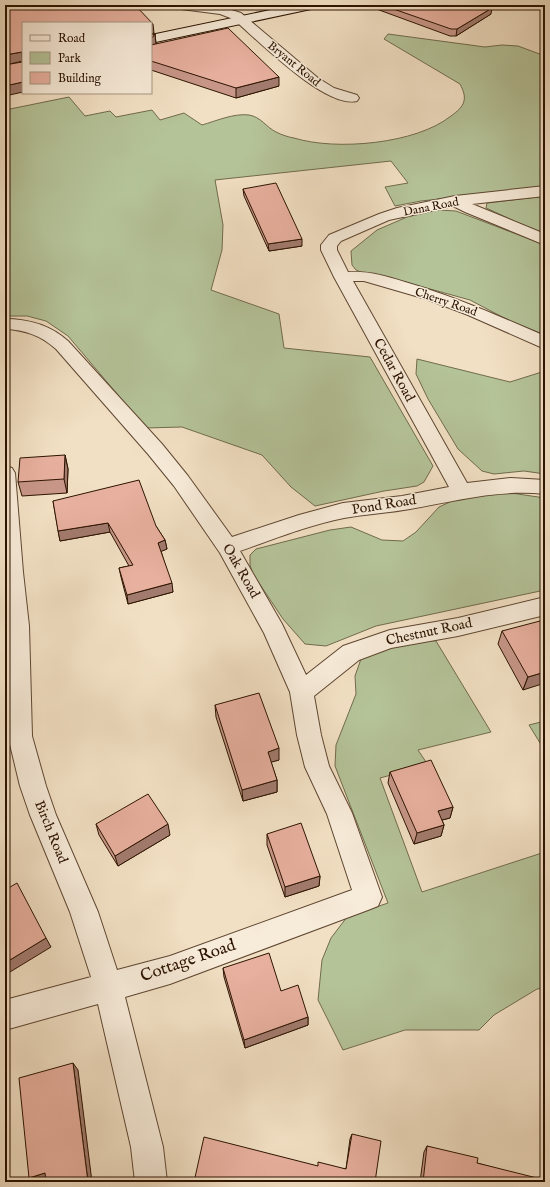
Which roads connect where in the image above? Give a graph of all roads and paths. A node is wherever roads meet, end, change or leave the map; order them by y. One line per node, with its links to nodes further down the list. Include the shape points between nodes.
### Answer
1 (181, 5): 3 (street, via 222,11)
2 (311, 5): 3 (street)
3 (242, 19): 4 (street); 5 (street, Bryant Road, via 313,81)
4 (152, 39)
5 (352, 98)
6 (545, 191): 7 (street, Dana Road)
7 (455, 201): 8 (street); 9 (street, Dana Road, via 384,217 335,238 329,245)
8 (545, 240)
9 (329, 250): 10 (street, Cedar Road)
10 (342, 277): 12 (street, Cherry Road, via 364,276 432,296 474,311); 15 (street, Cedar Road)
11 (5, 324): 16 (street, Oak Road, via 38,329 62,345 167,463)
12 (545, 343)
13 (5, 473): 20 (street, Birch Road, via 18,626 20,736 35,793 84,912)
14 (545, 487): 15 (street, Pond Road, via 515,484)
15 (461, 490): 16 (street, Pond Road, via 409,502 344,511)
16 (227, 547): 18 (street, Oak Road, via 274,630)
17 (545, 606): 18 (street, Chestnut Road, via 458,627 390,638 351,654)
18 (302, 692): 19 (street, Oak Road, via 307,728 317,767 339,814)
19 (368, 897): 20 (street, Cottage Road, via 170,970)
20 (108, 987): 21 (street, Cottage Road); 22 (street, Birch Road, via 147,1147)
21 (5, 1015)
22 (151, 1182)

